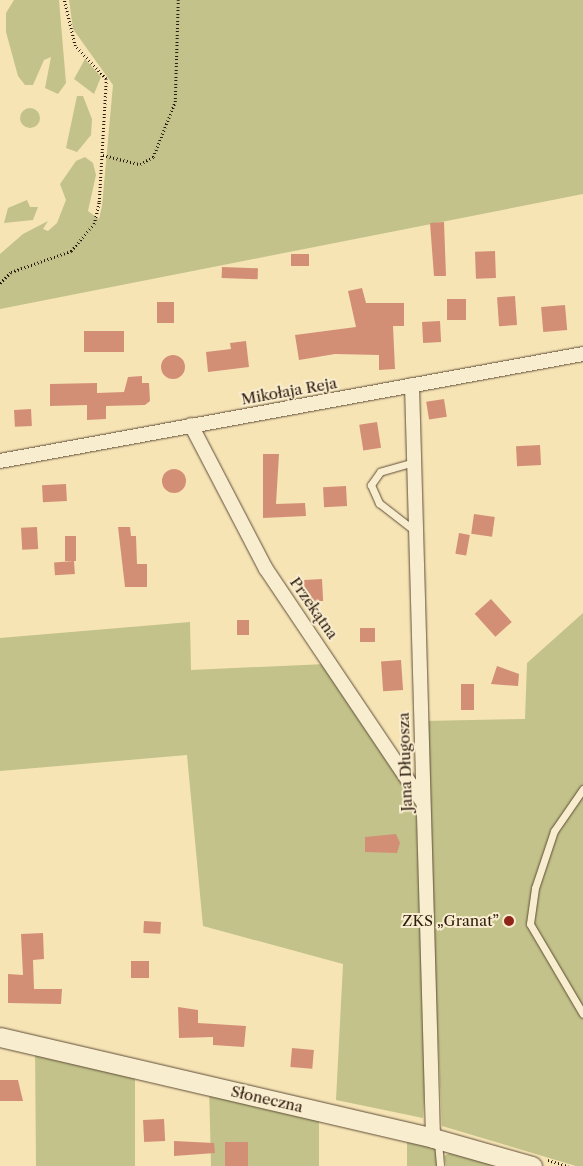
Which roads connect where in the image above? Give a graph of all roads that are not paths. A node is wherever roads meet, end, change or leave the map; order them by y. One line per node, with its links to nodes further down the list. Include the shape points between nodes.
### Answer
1 (583, 354): 2 (street, Mikołaja Reja)
2 (412, 385): 3 (street, Mikołaja Reja); 5 (street, Jana Długosza)
3 (191, 425): 4 (street, Mikołaja Reja); 8 (street, Przekątna, via 266,569)
4 (0, 461)
5 (414, 462): 6 (street, Jana Długosza); 6 (lane, via 380,472 371,485 379,503)
6 (416, 531): 8 (street, Jana Długosza)
7 (583, 789): 9 (lane, via 554,832 535,888 530,924)
8 (423, 802): 11 (street, Jana Długosza)
9 (583, 1014)
10 (0, 1037): 11 (street, Słoneczna)
11 (436, 1140): 12 (lane); 13 (street, Słoneczna)
12 (440, 1166)
13 (532, 1166)

